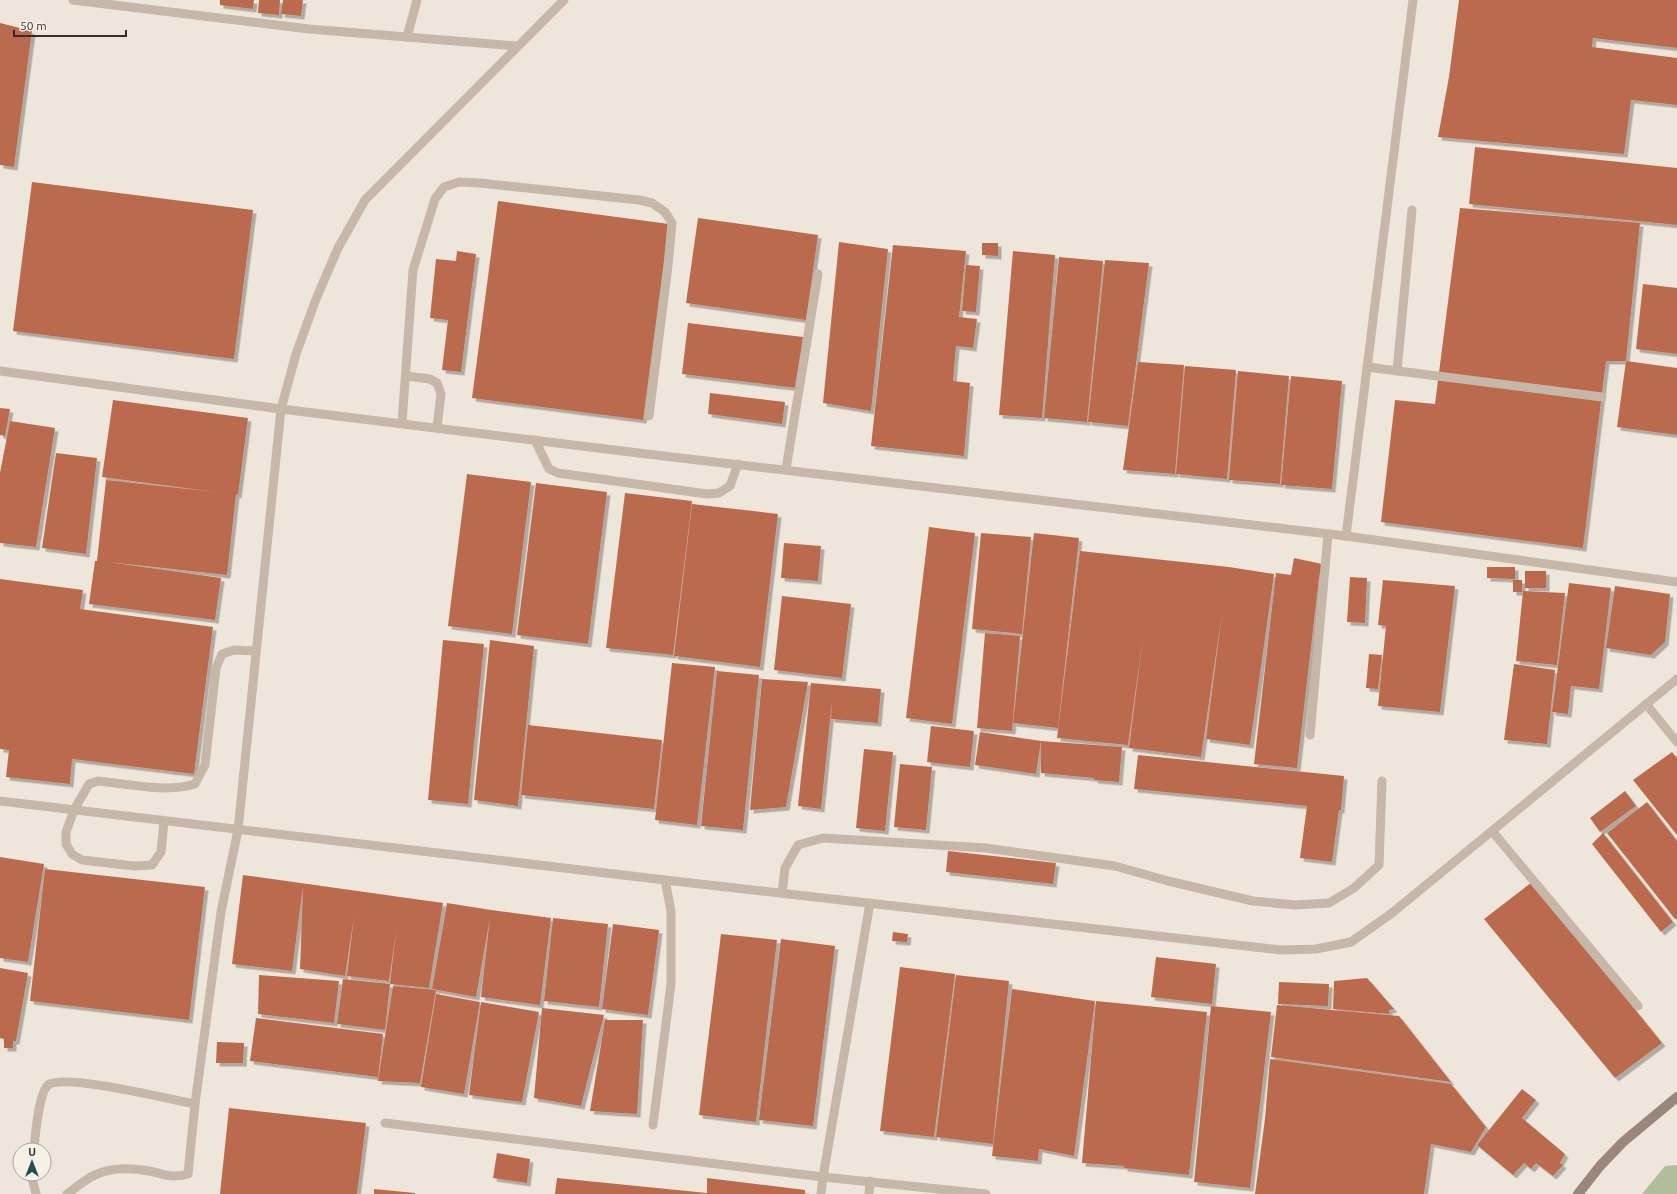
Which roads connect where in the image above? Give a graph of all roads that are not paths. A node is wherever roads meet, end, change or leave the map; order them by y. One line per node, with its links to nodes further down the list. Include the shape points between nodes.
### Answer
1 (73, 0): 5 (lane, via 268,24)
2 (417, 0): 5 (lane)
3 (564, 0): 6 (lane)
4 (1414, 0): 9 (lane)
5 (407, 37): 6 (lane)
6 (517, 46): 14 (lane, via 365,200 338,248 316,299 296,354)
7 (1412, 210): 11 (lane)
8 (818, 274): 20 (lane)
9 (1367, 368): 11 (lane); 22 (lane)
10 (0, 371): 14 (lane)
11 (1397, 371): 13 (lane)
12 (406, 376): 15 (lane, via 413,270 435,198 444,187 459,182 480,183 639,200 652,204 664,212 672,223); 16 (lane); 17 (lane, via 430,379 437,383 441,394)
13 (1602, 398)
14 (281, 409): 16 (lane); 24 (lane)
15 (649, 416)
16 (402, 423): 17 (lane)
17 (437, 427): 18 (lane)
18 (535, 440): 19 (lane); 19 (lane, via 549,469 558,473 707,494 719,493 730,486)
19 (738, 464): 20 (lane)
20 (786, 469): 21 (lane)
21 (1328, 534): 22 (lane); 27 (lane)
22 (1346, 536): 23 (lane)
23 (1677, 582)
24 (256, 651): 31 (lane, via 234,650 222,654 216,668 205,765 195,784 166,787 98,780 90,784); 33 (lane)
25 (1675, 684): 26 (lane)
26 (1646, 704): 28 (lane); 34 (lane)
27 (1310, 735)
28 (1677, 742)
29 (1382, 780): 36 (lane, via 1379,865 1354,888 1329,903 1295,905 1253,901 1115,866 986,848 823,838 798,845 785,868)
30 (0, 801): 31 (lane)
31 (74, 810): 32 (lane); 32 (lane, via 66,832 66,844 72,854 82,860 134,866 152,865 161,852)
32 (164, 821): 33 (lane)
33 (238, 830): 35 (lane); 40 (lane, via 221,912)
34 (1492, 831): 37 (lane, via 1392,914 1351,942 1316,949 1281,950); 38 (lane)
35 (665, 880): 36 (lane); 42 (lane, via 671,911 671,984)
36 (782, 893): 37 (lane)
37 (870, 903): 44 (lane)
38 (1638, 1006)
39 (1677, 1097): 52 (main road, via 1623,1142)
40 (195, 1104): 43 (lane, via 108,1087 58,1082 49,1085 44,1092); 48 (lane, via 188,1174 169,1177 149,1171 116,1169 94,1175)
41 (385, 1123): 44 (lane)
42 (653, 1125)
43 (35, 1142)
44 (823, 1177): 45 (lane); 49 (lane)
45 (870, 1181): 50 (lane); 51 (lane)
46 (33, 1182): 47 (lane)
47 (36, 1194)
48 (67, 1194)
49 (821, 1194)
50 (869, 1194)
51 (986, 1194)
52 (1578, 1194)

